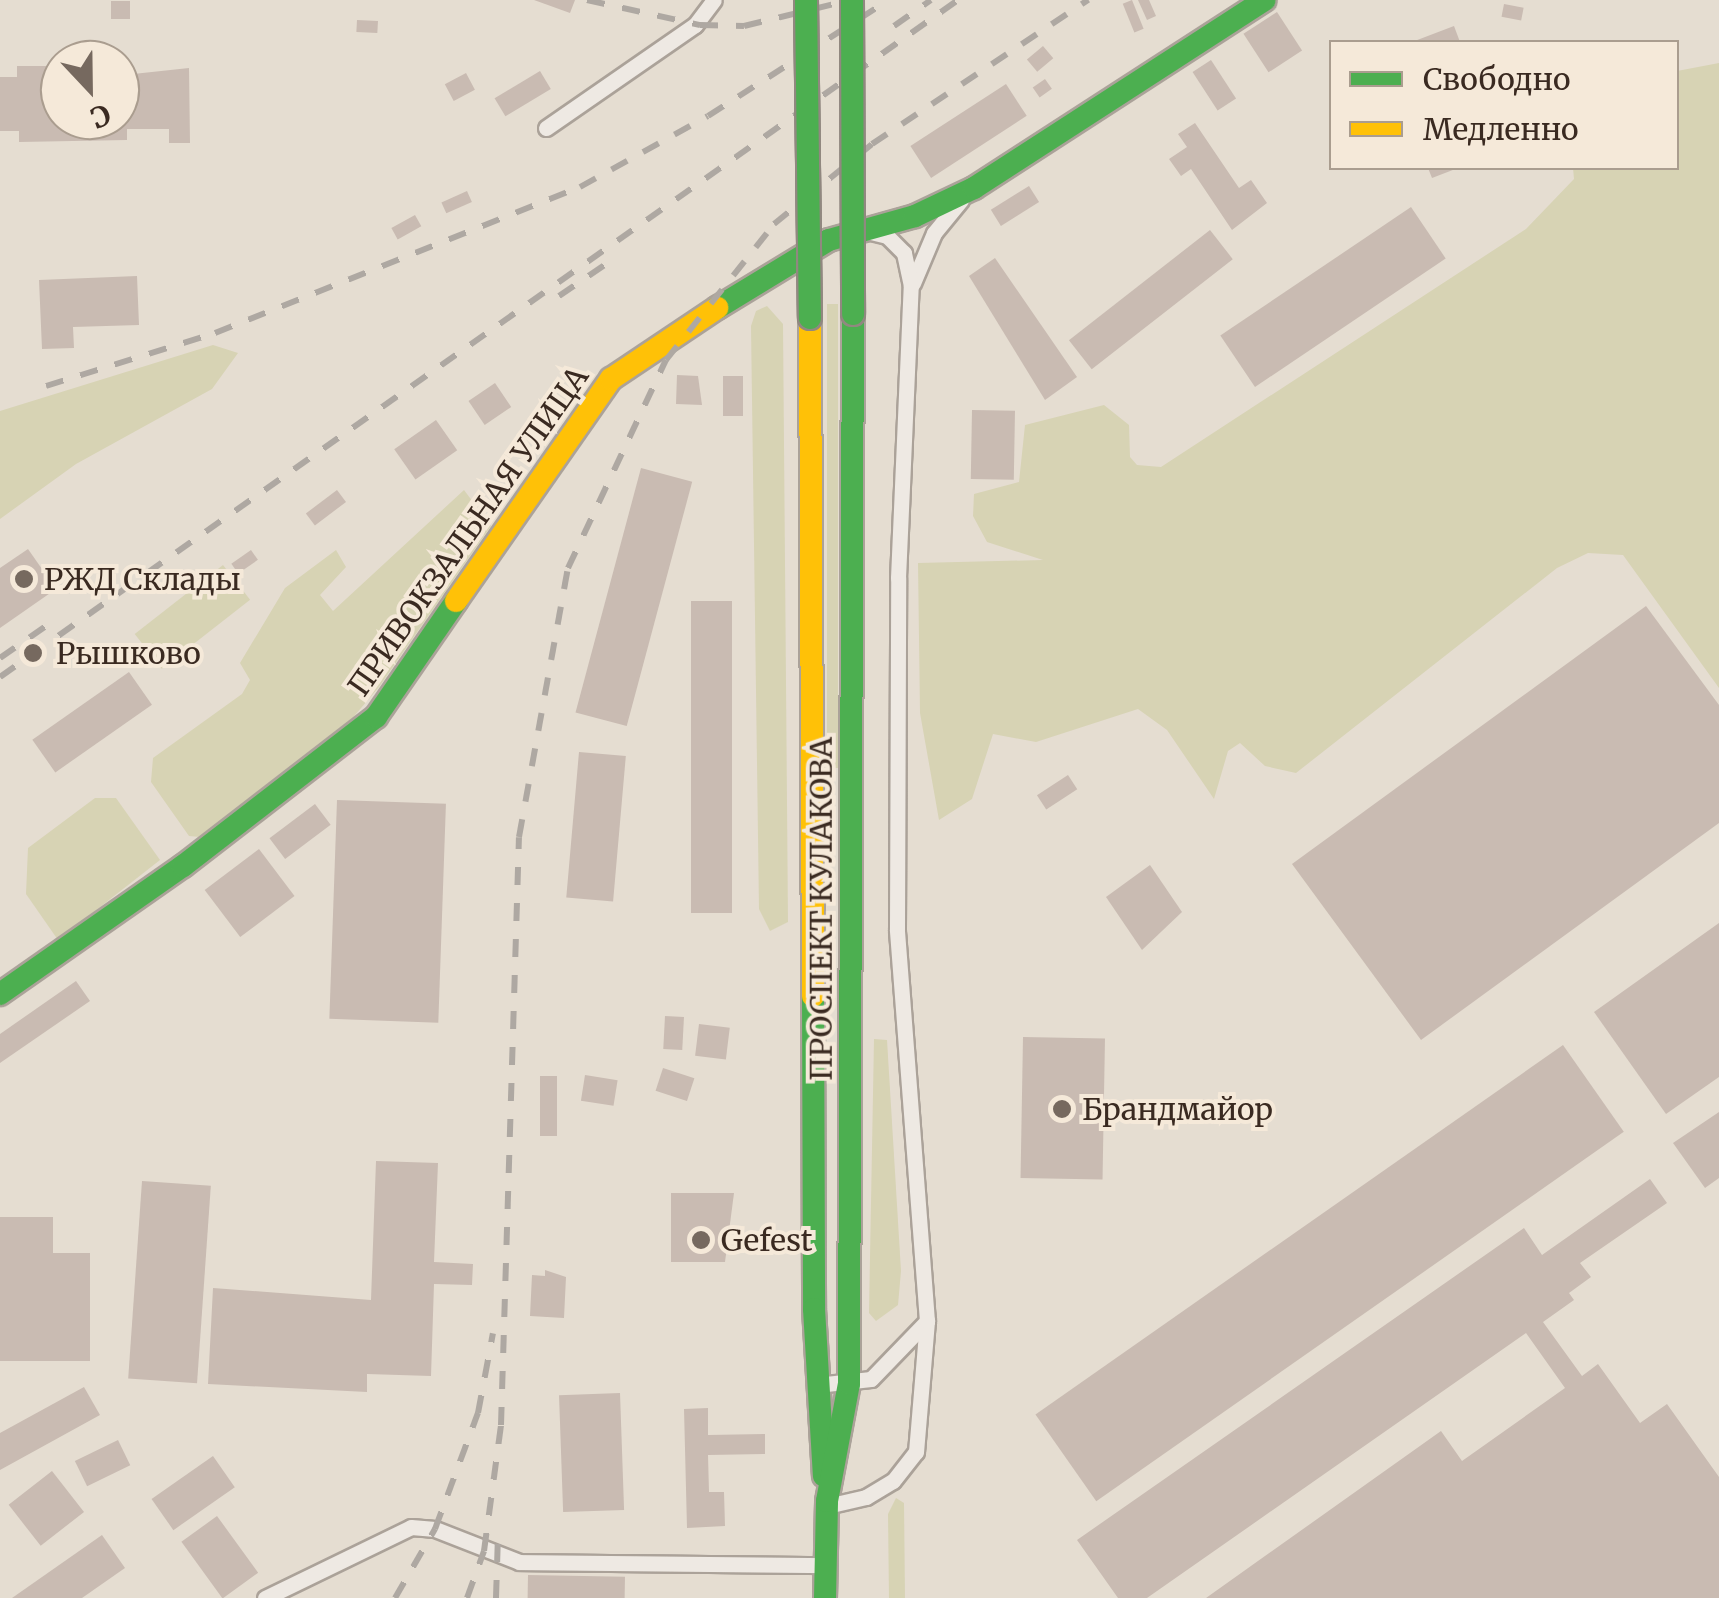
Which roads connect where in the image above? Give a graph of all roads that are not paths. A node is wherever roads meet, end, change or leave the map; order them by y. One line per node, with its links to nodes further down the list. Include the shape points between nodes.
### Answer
1 (714, 0): 5 (street, via 696,26)
2 (806, 0): 12 (main road, ПРОСПЕКТ КУЛАКОВА, bridge)
3 (852, 0): 11 (main road, ПРОСПЕКТ КУЛАКОВА, bridge)
4 (1265, 0): 6 (main road)
5 (546, 128)
6 (974, 188): 7 (main road, via 916,216); 8 (street, via 934,233)
7 (854, 232): 8 (street, via 873,231 896,244); 9 (main road, ПРИВОКЗАЛЬНАЯ УЛИЦА, via 787,262 611,379 376,717 183,866)
8 (912, 286): 10 (street, via 899,540 897,929)
9 (0, 994)
10 (927, 1322): 11 (street, via 887,1368); 13 (street, via 916,1452 893,1481 866,1497)
11 (849, 1384): 12 (street); 13 (main road, ПРОСПЕКТ КУЛАКОВА)
12 (817, 1385): 13 (main road, ПРОСПЕКТ КУЛАКОВА)
13 (827, 1504): 14 (main road, ПРОСПЕКТ КУЛАКОВА)
14 (825, 1565): 15 (street, via 519,1562 435,1529 411,1527); 16 (main road, ПРОСПЕКТ КУЛАКОВА)
15 (264, 1598)
16 (825, 1598)

